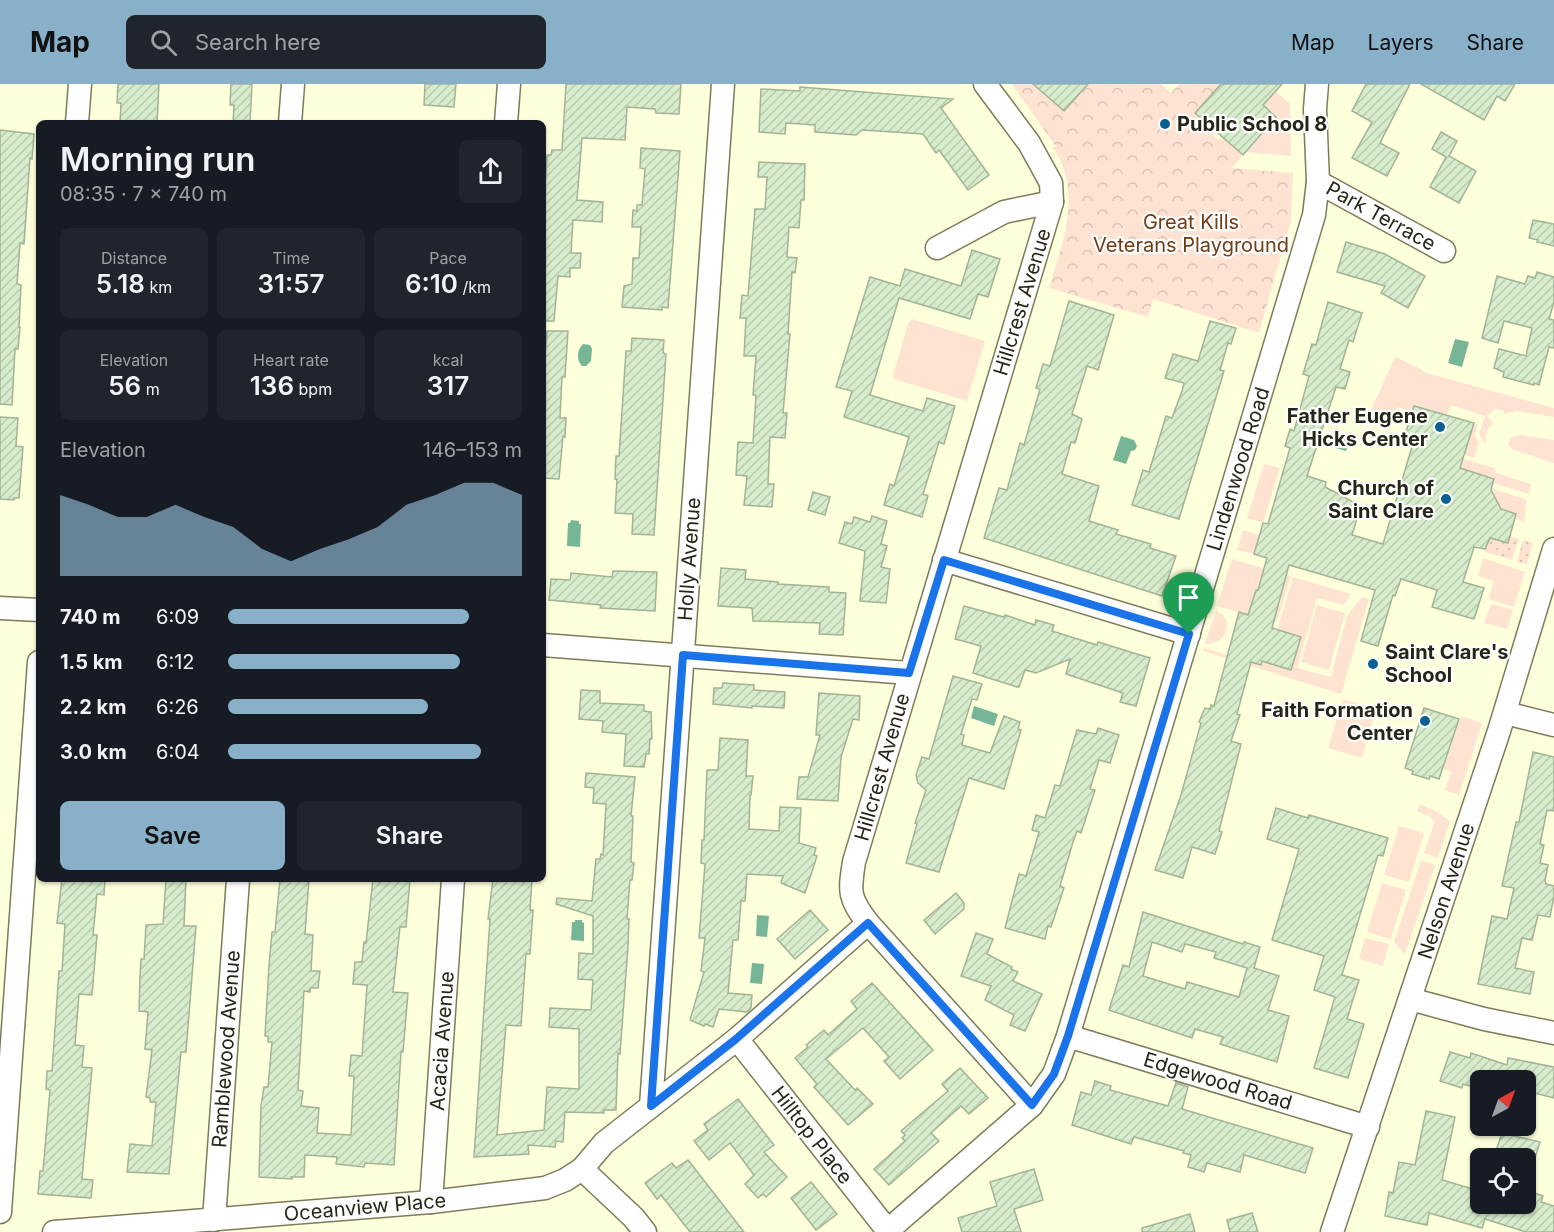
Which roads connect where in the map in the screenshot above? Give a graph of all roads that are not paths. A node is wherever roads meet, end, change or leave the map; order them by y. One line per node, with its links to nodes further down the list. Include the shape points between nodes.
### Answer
1 (80, 84): 7 (street)
2 (293, 84): 8 (street)
3 (508, 84): 9 (street)
4 (723, 84): 20 (street, Holly Avenue)
5 (986, 84): 11 (street, via 1034,152 1051,183)
6 (1317, 84): 10 (street, Lindenwood Road)
7 (77, 120)
8 (290, 120)
9 (506, 120)
10 (1318, 182): 13 (street, Park Terrace); 18 (street, Lindenwood Road, via 1314,215)
11 (1052, 202): 12 (street, via 1004,212); 15 (street, Hillcrest Avenue)
12 (937, 248)
13 (1444, 251)
14 (1554, 549): 23 (street, Nelson Avenue)
15 (944, 560): 18 (street); 21 (street, Hillcrest Avenue)
16 (0, 608): 17 (street)
17 (36, 610)
18 (1189, 634): 30 (street, Lindenwood Road)
19 (546, 645): 20 (street)
20 (683, 655): 21 (street); 33 (street, Holly Avenue)
21 (909, 673): 27 (street, Hillcrest Avenue, via 854,862 850,890 855,907)
22 (36, 704): 37 (street)
23 (1505, 713): 24 (street); 28 (street, Nelson Avenue)
24 (1554, 725)
25 (238, 882): 38 (street, Ramblewood Avenue)
26 (453, 882): 36 (street, Acacia Avenue)
27 (868, 923): 31 (street); 32 (street, Hillcrest Avenue)
28 (1410, 999): 29 (street); 34 (street, Nelson Avenue)
29 (1554, 1033)
30 (1068, 1036): 32 (street, Lindenwood Road, via 1054,1074); 34 (street, Edgewood Road)
31 (736, 1039): 33 (street); 39 (street, Hilltop Place)
32 (1032, 1105): 39 (street, Lindenwood Road)
33 (651, 1106): 35 (street, via 604,1143)
34 (1368, 1127): 42 (street, Nelson Avenue)
35 (582, 1169): 36 (street, Oceanview Place, via 545,1188); 41 (street)
36 (431, 1202): 38 (street, Oceanview Place)
37 (0, 1212)
38 (214, 1220): 40 (street, Oceanview Place)
39 (887, 1231)
40 (54, 1232)
41 (645, 1232)
42 (1332, 1232)

